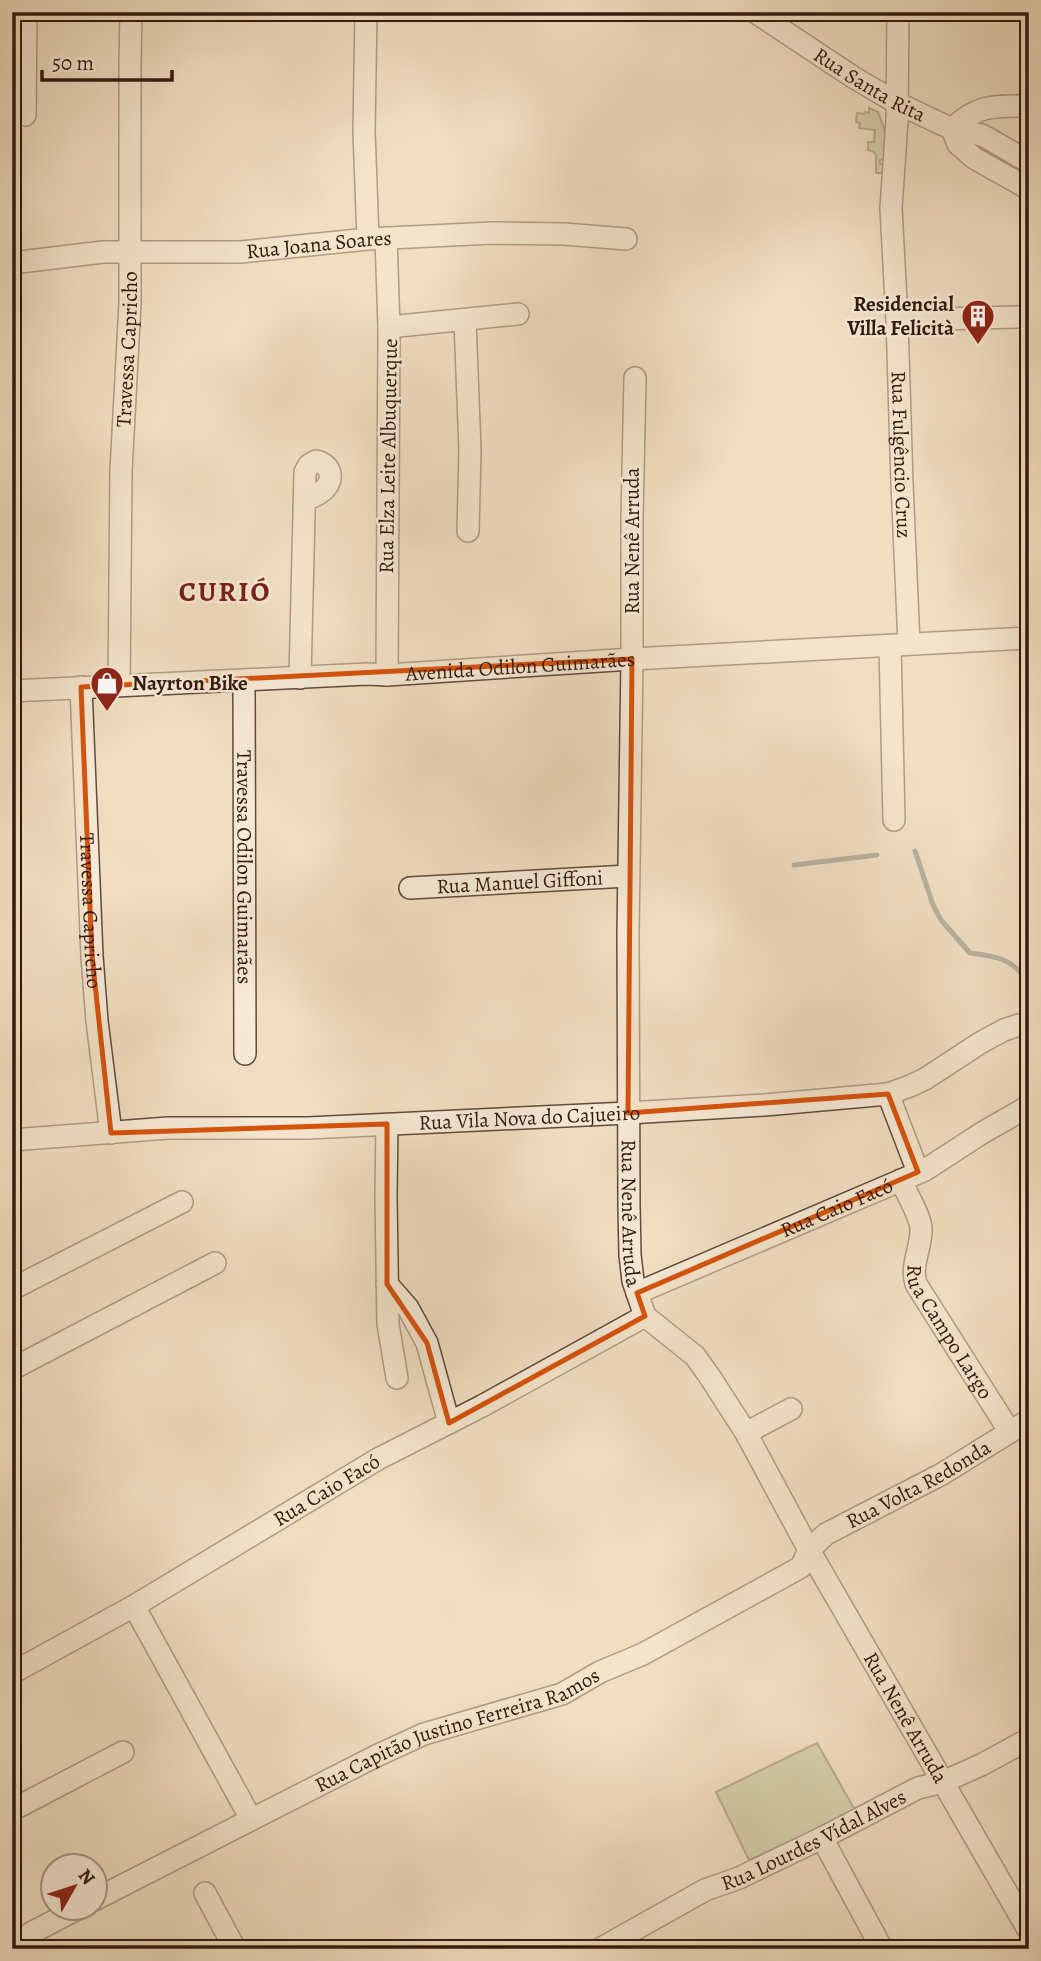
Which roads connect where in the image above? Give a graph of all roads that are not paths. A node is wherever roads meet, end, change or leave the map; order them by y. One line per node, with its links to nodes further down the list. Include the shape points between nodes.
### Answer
1 (26, 12): 8 (street)
2 (131, 12): 14 (street, Travessa Capricho)
3 (366, 12): 12 (street, Rua Elza Leite Albuquerque, via 363,131)
4 (755, 12): 6 (street, Rua Santa Rita)
5 (898, 12): 6 (street, Rua Fulgêncio Cruz)
6 (897, 103): 9 (street, Rua Santa Rita); 19 (street, Rua Fulgêncio Cruz, via 891,208)
7 (1029, 106): 9 (street, via 981,108)
8 (25, 115)
9 (952, 129): 10 (street, Rua Santa Rita, via 982,135); 11 (street, Rua Santa Rita, via 958,144 974,158)
10 (1029, 162)
11 (1029, 189)
12 (377, 239): 13 (street, Rua Joana Soares, via 493,233); 14 (street, Rua Joana Soares, via 241,251); 20 (street, Rua Elza Leite Albuquerque)
13 (626, 239)
14 (129, 252): 15 (street, Rua Joana Soares); 30 (street, Travessa Capricho)
15 (12, 262)
16 (518, 314): 18 (street)
17 (1020, 317): 19 (street)
18 (465, 320): 20 (street); 23 (street)
19 (897, 320): 25 (street, Rua Fulgêncio Cruz)
20 (390, 327): 27 (street, Rua Elza Leite Albuquerque)
21 (635, 378): 26 (street, Rua Nenê Arruda)
22 (305, 500): 28 (street)
23 (468, 531)
24 (1029, 638): 25 (street, Avenida Odilon Guimarães)
25 (900, 645): 26 (street, Avenida Odilon Guimarães); 33 (street, Rua Fulgêncio Cruz)
26 (632, 659): 27 (street, Avenida Odilon Guimarães); 34 (street, Rua Nenê Arruda)
27 (387, 675): 28 (street, Avenida Odilon Guimarães)
28 (300, 677): 29 (street, Avenida Odilon Guimarães)
29 (244, 681): 30 (street, Avenida Odilon Guimarães); 37 (street, Travessa Odilon Guimarães)
30 (119, 685): 31 (street, Avenida Odilon Guimarães)
31 (81, 687): 32 (street, Avenida Odilon Guimarães); 42 (street, Travessa Capricho, via 93,968)
32 (12, 691)
33 (894, 820)
34 (628, 876): 35 (street, Rua Manuel Giffoni); 40 (street, Rua Nenê Arruda)
35 (410, 888)
36 (1029, 1024): 38 (street, Rua Vila Nova do Cajueiro, via 1004,1030 925,1079)
37 (245, 1054)
38 (888, 1094): 40 (street, Rua Vila Nova do Cajueiro); 44 (street)
39 (1029, 1106): 44 (street, Rua Caio Facó)
40 (628, 1114): 41 (street, Rua Vila Nova do Cajueiro); 49 (street, Rua Nenê Arruda, via 630,1255)
41 (387, 1125): 42 (street, Rua Vila Nova do Cajueiro); 47 (street)
42 (111, 1133): 43 (street, Rua Vila Nova do Cajueiro)
43 (12, 1140)
44 (909, 1176): 49 (street, Rua Caio Facó); 56 (street, Rua Campo Largo, via 921,1233 916,1284)
45 (182, 1202): 48 (street)
46 (215, 1263): 51 (street)
47 (387, 1284): 52 (street); 55 (street, via 423,1334)
48 (12, 1289)
49 (637, 1293): 50 (street, Rua Nenê Arruda)
50 (645, 1316): 55 (street, Rua Caio Facó); 57 (street, Rua Nenê Arruda, via 695,1356)
51 (12, 1369)
52 (397, 1378)
53 (791, 1409): 57 (street)
54 (1029, 1420): 56 (street, Rua Volta Redonda)
55 (449, 1423): 59 (street, Rua Caio Facó, via 378,1459)
56 (1010, 1432): 58 (street, Rua Volta Redonda, via 942,1474 826,1534)
57 (746, 1433): 58 (street, Rua Nenê Arruda)
58 (809, 1549): 63 (street, Rua Nenê Arruda); 65 (street, Rua Capitão Justino Ferreira Ramos, via 801,1567 562,1694 424,1734)
59 (134, 1605): 60 (street, Rua Caio Facó); 65 (street)
60 (12, 1673)
61 (1029, 1739): 63 (street, Rua Lourdes Vídal Alves)
62 (123, 1752): 64 (street)
63 (943, 1782): 66 (street, Rua Lourdes Vídal Alves, via 918,1788); 70 (street, Rua Nenê Arruda)
64 (12, 1810)
65 (251, 1819): 67 (street, Rua Capitão Justino Ferreira Ramos)
66 (822, 1838): 71 (street, Rua Lourdes Vídal Alves, via 705,1890); 75 (street)
67 (108, 1892)
68 (205, 1893): 73 (street)
69 (50, 1923): 72 (street)
70 (1029, 1931)
71 (634, 1941): 74 (street, Rua Lourdes Vídal Alves)
72 (12, 1946)
73 (235, 1949)
74 (600, 1949)
75 (882, 1949)

